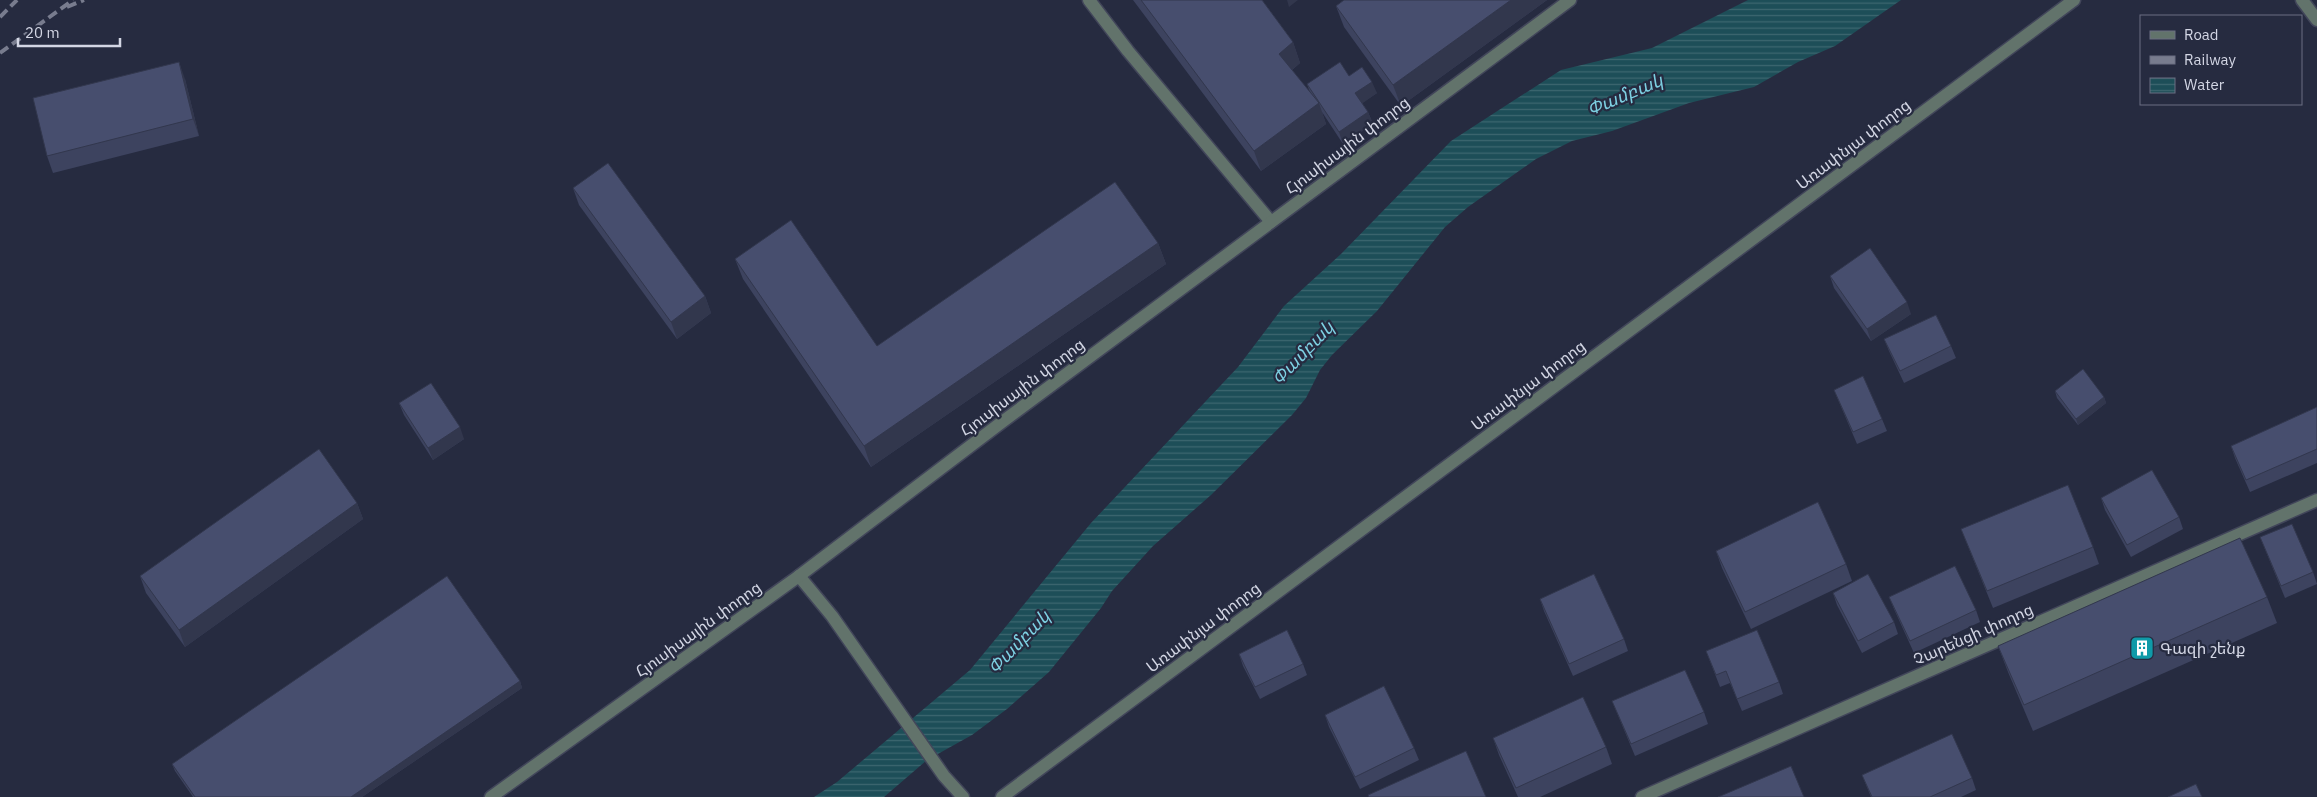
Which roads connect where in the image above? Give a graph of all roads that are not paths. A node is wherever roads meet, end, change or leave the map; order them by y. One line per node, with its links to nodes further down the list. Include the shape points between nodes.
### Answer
1 (1089, 0): 6 (street)
2 (1570, 0): 6 (street, Հյուսիսային փողոց)
3 (2074, 0): 11 (street, Առափնյա փողոց)
4 (2302, 0): 5 (street)
5 (2317, 20)
6 (1271, 222): 8 (street, Հյուսիսային փողոց)
7 (2317, 500): 12 (street, Չարենցի փողոց)
8 (799, 576): 9 (street, Հյուսիսային փողոց); 10 (street, via 832,616 944,776)
9 (491, 797)
10 (963, 797)
11 (1002, 797)
12 (1642, 797)

